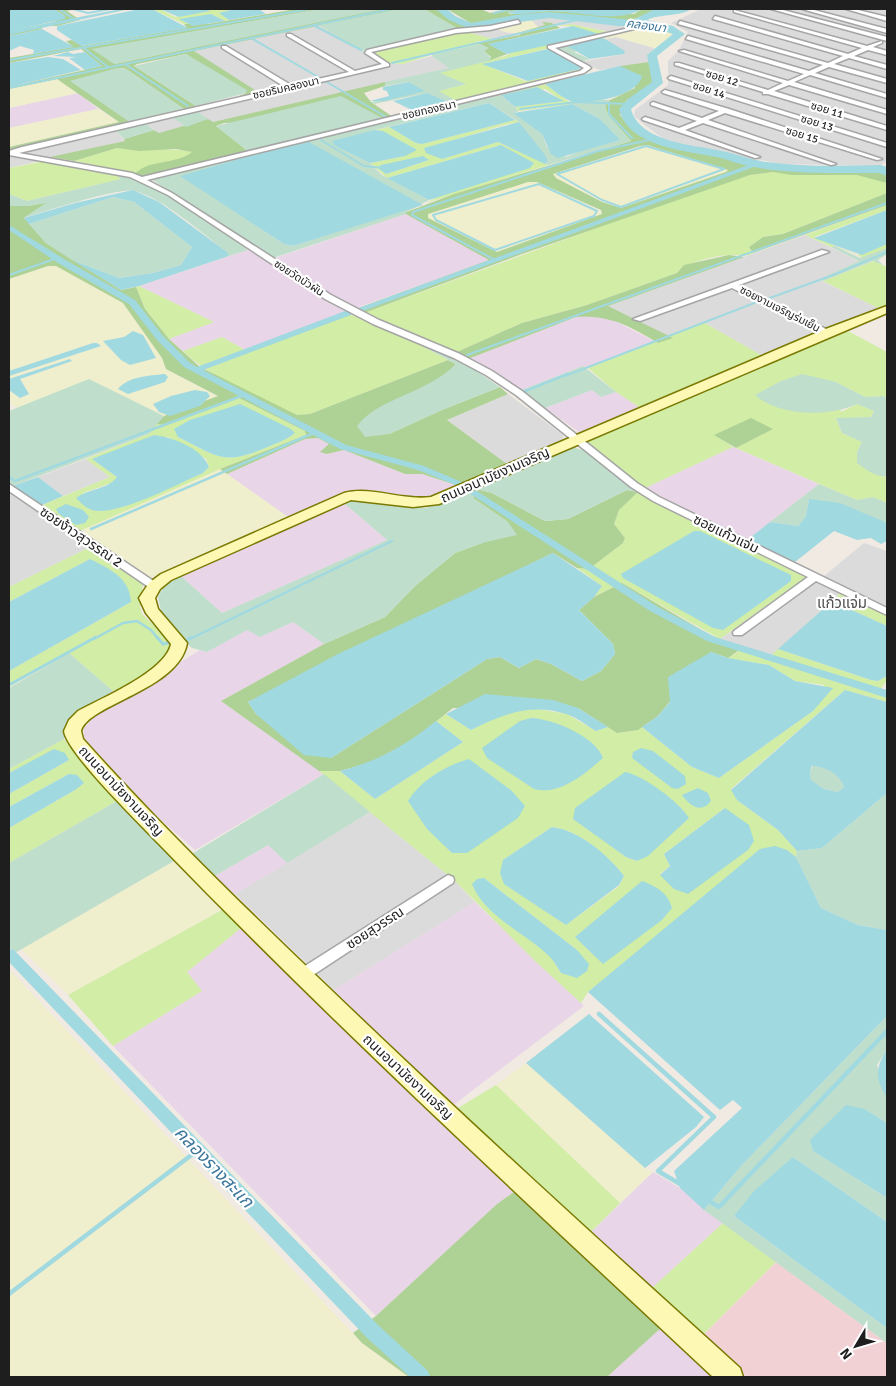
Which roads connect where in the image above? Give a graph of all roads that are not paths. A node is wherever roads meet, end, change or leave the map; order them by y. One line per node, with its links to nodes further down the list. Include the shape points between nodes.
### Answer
1 (774, 9): 14 (street)
2 (806, 9): 5 (street)
3 (849, 9): 5 (street); 7 (street)
4 (736, 11): 16 (street)
5 (832, 16): 11 (street)
6 (715, 18): 19 (street)
7 (887, 19)
8 (518, 22): 23 (street, ซอยริมคลองนา, via 456,31 369,50 367,52 387,64)
9 (680, 23): 21 (street)
10 (632, 28): 45 (street, ซอยทองธนา, via 550,47 588,68 582,72)
11 (887, 31)
12 (289, 35): 23 (street)
13 (688, 38): 24 (street)
14 (885, 40): 16 (street)
15 (224, 48): 28 (street)
16 (867, 48): 18 (street); 19 (street)
17 (682, 51): 27 (street)
18 (887, 53)
19 (848, 56): 21 (street); 22 (street)
20 (676, 64): 30 (street, ซอย 12)
21 (829, 65): 24 (street); 26 (street)
22 (887, 67)
23 (353, 72): 28 (street, ซอยริมคลองนา)
24 (808, 74): 27 (street); 31 (street)
25 (672, 78): 32 (street, ซอย 14)
26 (887, 81)
27 (788, 83): 30 (street); 35 (street)
28 (290, 87): 41 (street, ซอยริมคลองนา)
29 (665, 92): 34 (street, ซอย 15)
30 (767, 92): 32 (street); 38 (street, ซอย 11)
31 (887, 96)
32 (746, 101): 34 (street); 40 (street, ซอย 13)
33 (652, 104): 37 (street)
34 (724, 111): 37 (street); 43 (street, ซอย 15)
35 (887, 112)
36 (645, 119): 39 (street)
37 (702, 121): 39 (street); 44 (street)
38 (887, 128)
39 (678, 131): 42 (street)
40 (887, 145)
41 (10, 154): 45 (street, ซอยวัดบัวผัน)
42 (756, 157)
43 (879, 160)
44 (833, 164)
45 (143, 179): 51 (street, ซอยวัดบัวผัน, via 328,297 489,373)
46 (825, 252): 47 (street, ซอยงามเจริญร่มเย็น)
47 (733, 285): 49 (street, ซอยงามเจริญร่มเย็น); 50 (street, ซอยงามเจริญร่มเย็น)
48 (887, 309): 50 (street, ถนนอนามัยงามเจริญ)
49 (637, 319)
50 (827, 333): 51 (street, ถนนอนามัยงามเจริญ)
51 (575, 439): 55 (street, ซอยแก้วแจ่ม, via 656,499); 56 (street, ถนนอนามัยงามเจริญ, via 434,501 410,504 380,497 349,496 166,577)
52 (9, 487): 53 (street, ซอยง้าวสุวรรณ 2)
53 (19, 494): 54 (street); 56 (street, ซอยง้าวสุวรรณ 2)
54 (9, 499)
55 (815, 577): 57 (street, ซอยแก้วแจ่ม); 58 (street)
56 (154, 586): 60 (street, ถนนอนามัยงามเจริญ, via 147,598 151,610 179,643 177,655 155,674 84,715 75,722 72,734 122,795)
57 (887, 612)
58 (738, 633)
59 (448, 880): 60 (street, ซอยสุวรรณ)
60 (302, 975): 61 (street, ถนนอนามัยงามเจริญ)
61 (731, 1377)

